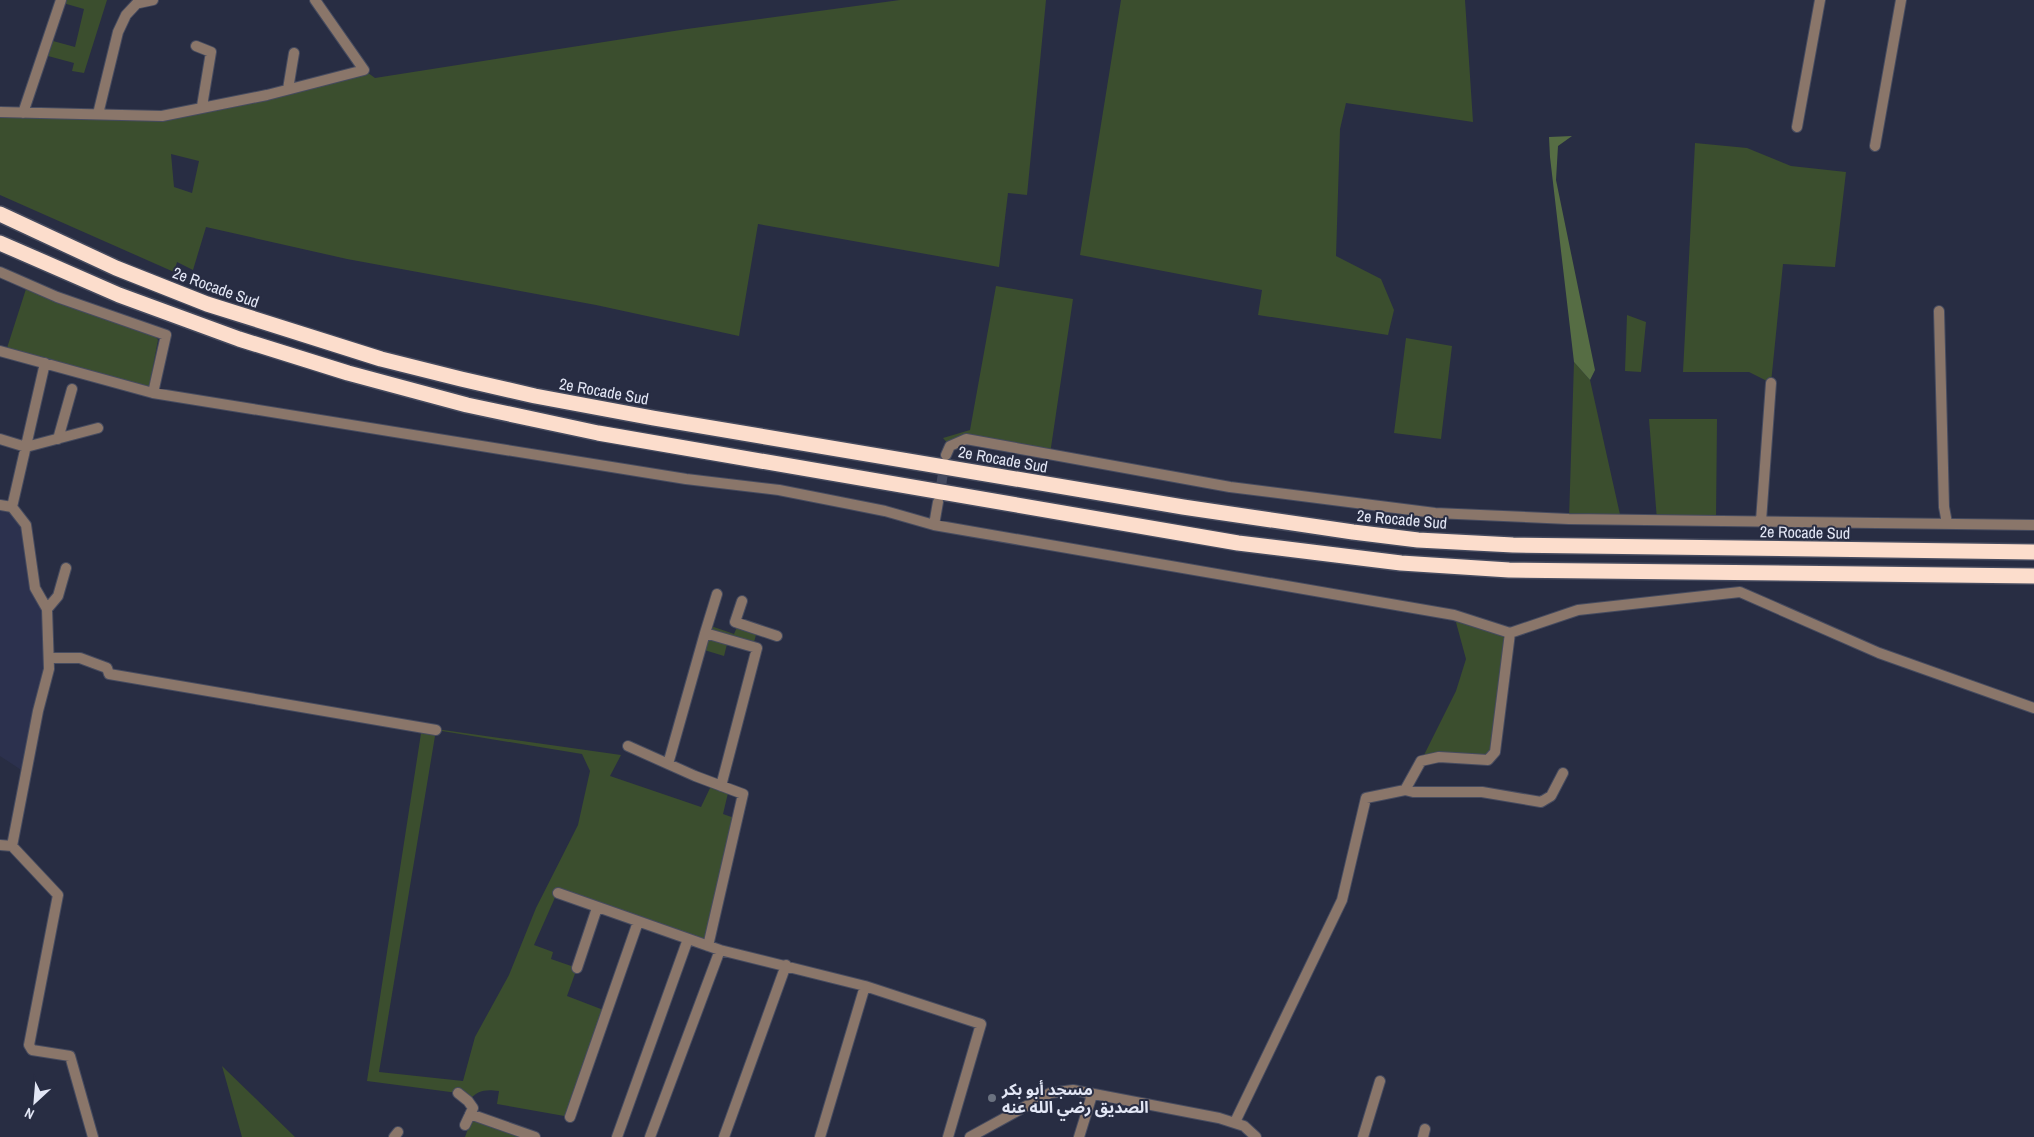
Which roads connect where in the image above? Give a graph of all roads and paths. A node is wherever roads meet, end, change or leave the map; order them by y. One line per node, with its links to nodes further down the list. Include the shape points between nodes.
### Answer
1 (61, 0): 12 (street)
2 (153, 0): 6 (street)
3 (315, 0): 9 (street, via 364,70)
4 (1820, 0): 14 (street)
5 (1900, 0): 15 (street)
6 (139, 1): 13 (street, via 126,15 118,32)
7 (196, 46): 10 (street, via 210,52)
8 (294, 53): 9 (street)
9 (288, 89): 10 (street)
10 (202, 106): 13 (street, via 162,116)
11 (0, 112): 12 (street)
12 (23, 113): 13 (street)
13 (98, 114)
14 (1797, 127)
15 (1875, 146)
16 (0, 214): 37 (highway, 2e Rocade Sud, via 116,268 207,304 306,337 461,379 653,418 1192,508 1418,540 1513,545)
17 (0, 244): 39 (highway, via 119,295 231,336 348,374 466,405 598,434 1238,543 1392,562 1508,570)
18 (0, 272): 24 (street, via 57,296 166,334)
19 (1939, 311): 34 (street)
20 (0, 351): 21 (street)
21 (45, 363): 24 (street); 28 (street)
22 (1771, 383): 33 (street)
23 (72, 390): 26 (street)
24 (153, 393): 35 (street, via 686,480 779,490 885,510)
25 (98, 428): 26 (street)
26 (58, 438): 28 (street)
27 (0, 439): 28 (street)
28 (26, 447): 32 (street)
29 (946, 455): 33 (street, via 950,446 966,439 1230,487 1436,513 1569,519)
30 (938, 502): 35 (street)
31 (0, 505): 32 (street)
32 (12, 507): 42 (street, via 26,525 35,588)
33 (1761, 521): 34 (street)
34 (1947, 523): 36 (street)
35 (934, 525): 45 (street, via 1454,615)
36 (2034, 525)
37 (2034, 552)
38 (66, 568): 42 (street, via 58,596)
39 (2034, 576)
40 (717, 594): 44 (street)
41 (742, 601): 43 (street, via 735,622)
42 (47, 609): 48 (street)
43 (757, 630): 46 (street); 47 (street)
44 (705, 633): 47 (street); 52 (street)
45 (1510, 633): 49 (street, via 1578,610 1740,592 1878,653); 55 (street, via 1495,752 1488,760 1439,757 1421,761)
46 (776, 636)
47 (753, 646): 54 (street, via 757,648)
48 (49, 658): 50 (street, via 80,658 107,668 109,674); 57 (street)
49 (2034, 708)
50 (436, 730)
51 (628, 746): 52 (street)
52 (668, 764): 54 (street)
53 (1563, 773): 55 (street, via 1551,796 1541,802 1482,792)
54 (721, 786): 62 (street, via 743,794)
55 (1405, 790): 72 (street, via 1366,798 1342,900)
56 (0, 845): 57 (street)
57 (12, 846): 74 (street, via 58,895 29,1045 32,1050 70,1056)
58 (558, 893): 59 (street)
59 (597, 908): 60 (street); 65 (street)
60 (638, 922): 61 (street); 71 (street)
61 (688, 939): 62 (street); 76 (street)
62 (708, 946): 63 (street)
63 (720, 950): 64 (street); 77 (street)
64 (786, 965): 66 (street); 78 (street)
65 (578, 968)
66 (865, 986): 79 (street); 80 (street, via 981,1024)
67 (1380, 1081): 84 (street)
68 (458, 1094): 70 (street, via 468,1101 472,1108)
69 (1092, 1095): 72 (street); 81 (street, via 1073,1090 1050,1093); 82 (street)
70 (470, 1114): 73 (street); 75 (street)
71 (570, 1117)
72 (1235, 1122): 83 (street)
73 (465, 1125)
74 (94, 1137)
75 (535, 1137)
76 (617, 1137)
77 (650, 1137)
78 (724, 1137)
79 (820, 1137)
80 (948, 1137)
81 (970, 1137)
82 (1079, 1137)
83 (1256, 1137)
84 (1363, 1137)

